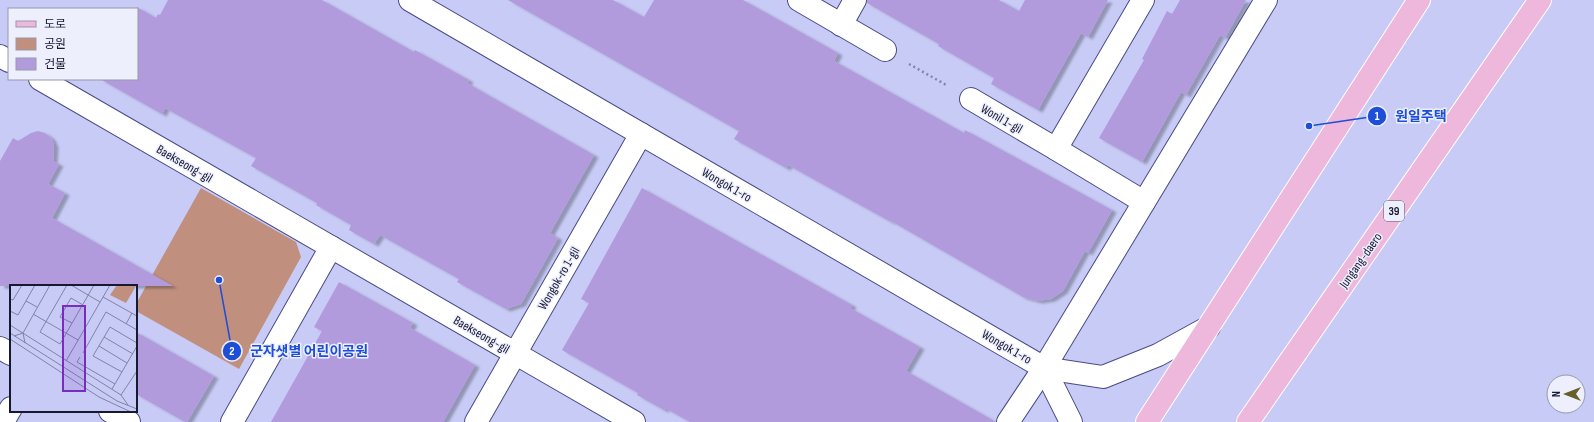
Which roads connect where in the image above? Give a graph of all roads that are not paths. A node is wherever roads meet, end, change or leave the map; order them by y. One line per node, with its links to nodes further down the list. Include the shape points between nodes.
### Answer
1 (410, 0): 12 (street, Wongok 1-ro)
2 (799, 0): 8 (street)
3 (855, 0): 8 (street)
4 (1143, 0): 13 (street)
5 (1266, 0): 14 (street)
6 (1419, 0): 16 (main road)
7 (1540, 0): 31 (main road, Jungang-daero / 39)
8 (841, 24): 9 (street)
9 (885, 50)
10 (42, 80): 15 (street, Baekseong-gil)
11 (971, 100): 13 (street, Wonil 1-gil)
12 (641, 134): 19 (street, Wongok-ro 1-gil); 20 (street, Wongok 1-ro)
13 (1056, 149): 14 (street, Wonil 1-gil)
14 (1144, 202): 20 (street)
15 (331, 247): 19 (street, Baekseong-gil); 25 (street)
16 (1209, 327): 20 (street, via 1158,355 1102,376); 30 (main road)
17 (0, 348): 18 (street)
18 (10, 353)
19 (515, 353): 26 (street, Wongok-ro 1-gil); 27 (street, Baekseong-gil)
20 (1044, 368): 28 (street); 29 (street)
21 (10, 410): 23 (street)
22 (112, 412): 24 (street)
23 (3, 422)
24 (129, 422)
25 (232, 422)
26 (476, 422)
27 (634, 422)
28 (1008, 422)
29 (1071, 422)
30 (1148, 422)
31 (1248, 422)

